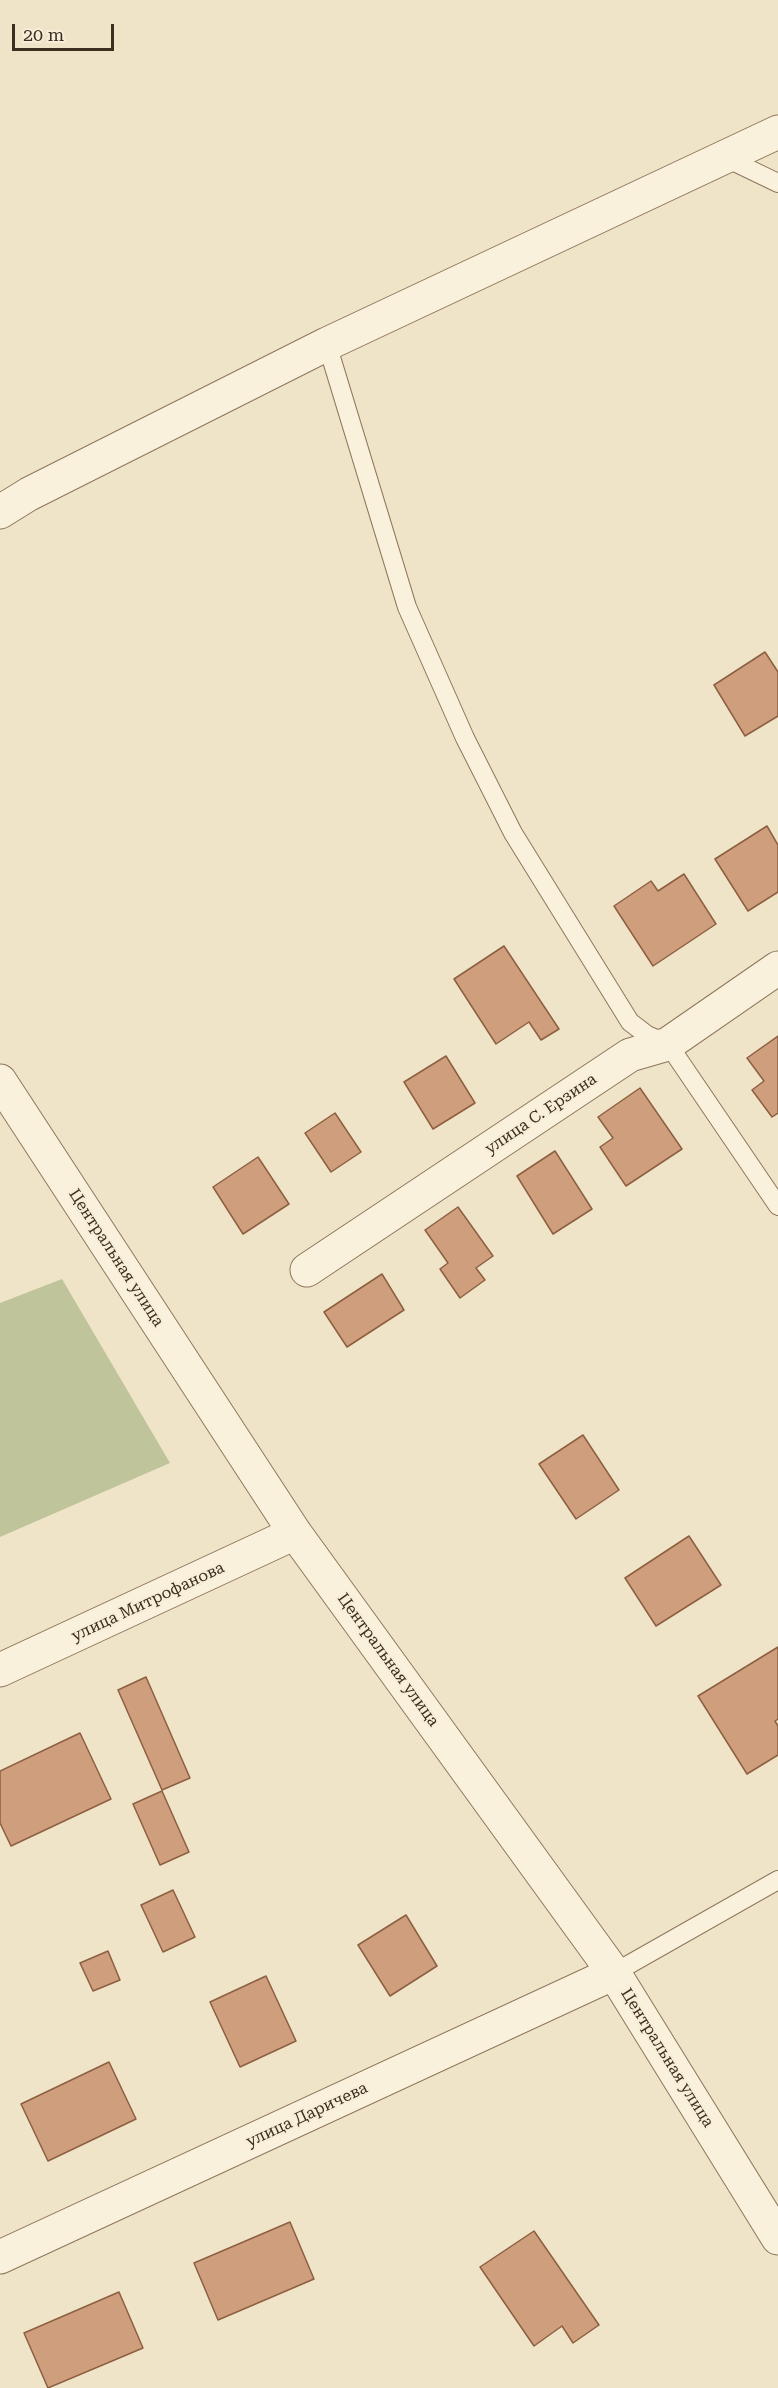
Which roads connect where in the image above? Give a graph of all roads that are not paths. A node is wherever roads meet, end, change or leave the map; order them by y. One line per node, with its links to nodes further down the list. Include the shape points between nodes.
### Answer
1 (778, 132): 2 (street)
2 (726, 158): 3 (lane); 4 (street)
3 (778, 183)
4 (327, 344): 5 (street); 7 (lane, via 407,607 465,738 513,833 630,1022 646,1035)
5 (0, 512)
6 (778, 968): 7 (street, улица С. Ерзина)
7 (668, 1044): 9 (lane); 10 (street, улица С. Ерзина, via 630,1055)
8 (0, 1081): 11 (street, Центральная улица)
9 (778, 1206)
10 (307, 1270)
11 (296, 1533): 12 (street, улица Митрофанова); 14 (street, Центральная улица)
12 (0, 1670)
13 (778, 1880): 14 (lane)
14 (615, 1973): 15 (street, Центральная улица); 16 (street, улица Даричева)
15 (778, 2238)
16 (0, 2257)

